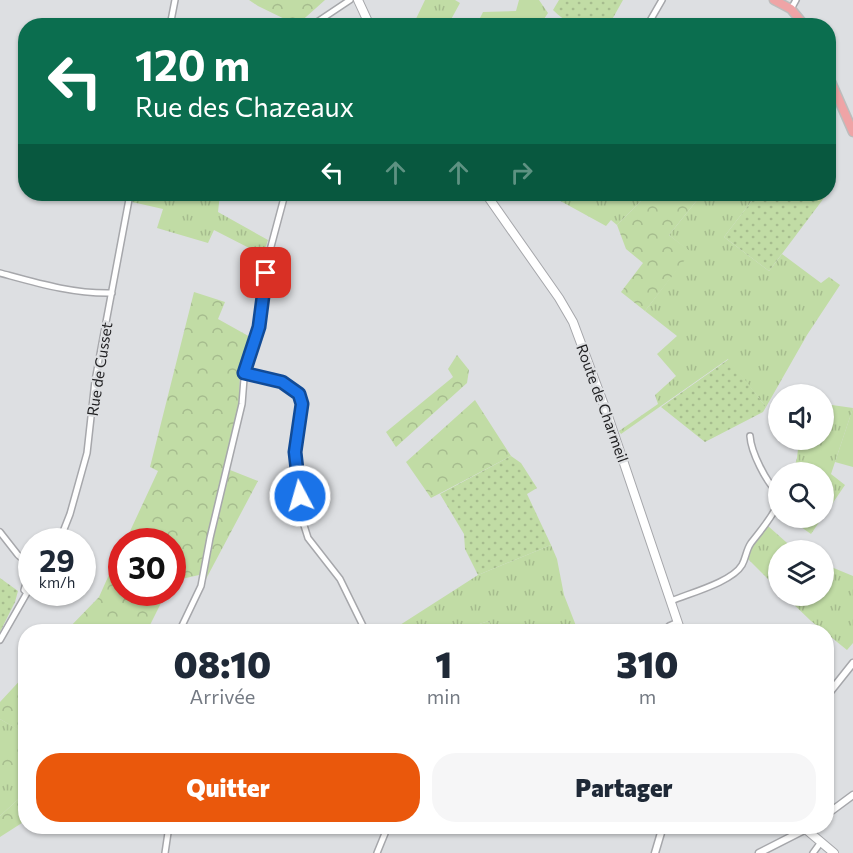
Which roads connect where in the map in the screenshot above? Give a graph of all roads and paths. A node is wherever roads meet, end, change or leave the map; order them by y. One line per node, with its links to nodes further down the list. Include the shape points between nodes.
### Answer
1 (175, 0): 8 (street)
2 (350, 0): 9 (street)
3 (358, 0): 10 (main road)
4 (662, 0): 11 (street)
5 (774, 0): 7 (main road)
6 (796, 0): 7 (street)
7 (791, 9): 12 (main road)
8 (172, 18)
9 (323, 18)
10 (366, 18)
11 (652, 18)
12 (798, 18)
13 (836, 93): 14 (main road)
14 (853, 132)
15 (129, 201): 19 (street, Rue de Cusset)
16 (283, 201): 20 (street, via 268,254 259,327)
17 (491, 201): 27 (main road, Route de Charmeil, via 573,322)
18 (0, 273): 19 (street, via 66,290)
19 (112, 293): 24 (street, Rue de Cusset, via 95,381 87,453)
20 (244, 373): 30 (street, via 242,404 201,586); 31 (street, via 282,382 299,394 302,404 295,452 305,528 308,538 340,579)
21 (750, 436): 22 (street)
22 (768, 481)
23 (768, 523): 27 (street, via 733,574)
24 (64, 528)
25 (0, 532): 26 (street)
26 (18, 552)
27 (671, 601): 29 (main road, Route de Charmeil)
28 (18, 606): 33 (street)
29 (678, 622): 32 (street)
30 (183, 624)
31 (362, 624)
32 (674, 624)
33 (0, 640)
34 (853, 663): 35 (street)
35 (834, 687)
36 (853, 795): 37 (street)
37 (834, 809)
38 (168, 834): 44 (street)
39 (385, 834): 45 (street)
40 (661, 834): 46 (street)
41 (795, 834): 47 (street)
42 (813, 834): 43 (main road)
43 (821, 842): 48 (street); 49 (main road)
44 (165, 853)
45 (377, 853)
46 (655, 853)
47 (759, 853)
48 (813, 853)
49 (834, 853)

